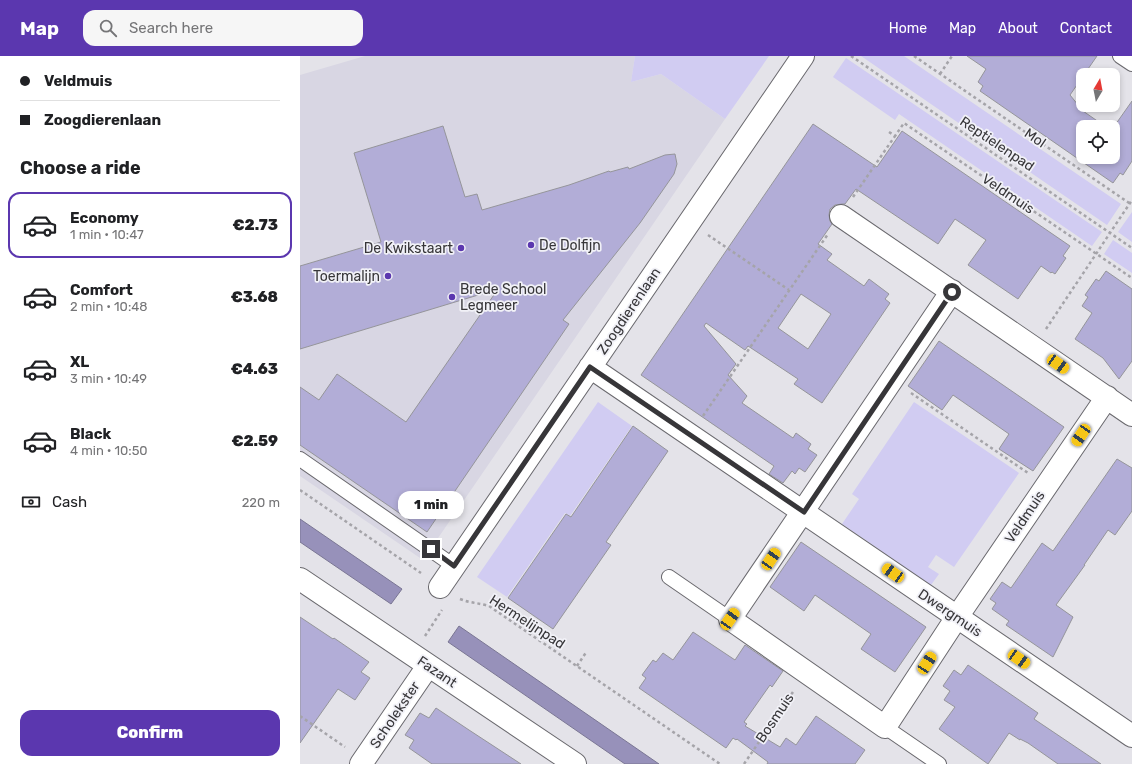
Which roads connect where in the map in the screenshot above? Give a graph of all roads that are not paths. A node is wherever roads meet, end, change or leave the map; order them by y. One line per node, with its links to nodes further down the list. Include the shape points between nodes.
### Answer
1 (803, 56): 6 (street, Zoogdierenlaan)
2 (1120, 56): 3 (lane)
3 (1132, 64)
4 (841, 216): 5 (street)
5 (952, 292): 7 (street); 10 (street)
6 (590, 367): 10 (street, Dwergmuis); 11 (street, Zoogdierenlaan)
7 (1106, 397): 8 (street); 15 (street, Veldmuis)
8 (1132, 415)
9 (300, 459): 11 (lane)
10 (804, 512): 15 (street, Dwergmuis); 16 (street)
11 (454, 566): 14 (street, Zoogdierenlaan)
12 (669, 577): 16 (lane)
13 (300, 579): 17 (street, Fazant)
14 (446, 591)
15 (957, 617): 18 (street); 19 (street, Dwergmuis)
16 (730, 619): 18 (street)
17 (420, 661): 20 (street, Scholekster); 21 (street, Fazant)
18 (885, 727): 22 (lane)
19 (1132, 736)
20 (355, 757)
21 (575, 764)
22 (939, 764)

